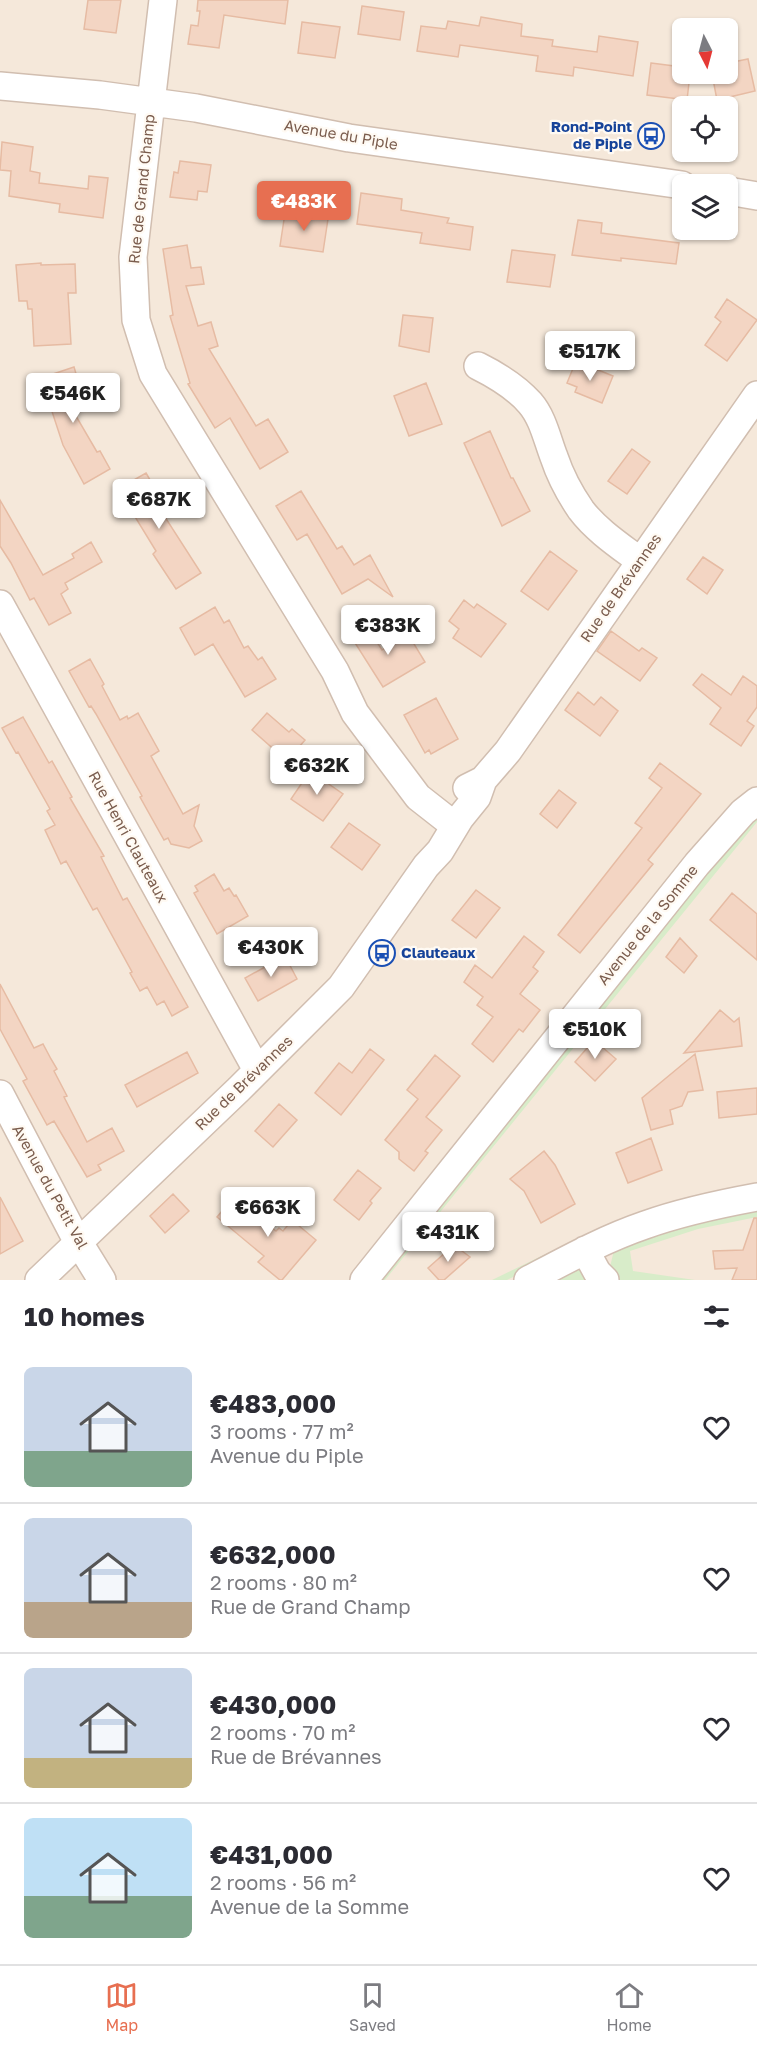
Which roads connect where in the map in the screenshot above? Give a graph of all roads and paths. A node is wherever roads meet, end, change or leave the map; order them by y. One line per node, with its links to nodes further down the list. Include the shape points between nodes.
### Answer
1 (163, 0): 3 (street, Rue de Grand Champ)
2 (0, 86): 3 (street, Avenue du Piple)
3 (151, 102): 4 (street, Avenue du Piple, via 349,138); 12 (street, Rue de Grand Champ, via 133,257 136,320 153,375 335,671 355,713 418,798)
4 (672, 184)
5 (738, 192): 6 (street)
6 (757, 195)
7 (478, 366): 9 (street, via 531,403 565,484 582,511)
8 (757, 395): 9 (street, Rue de Brévannes)
9 (640, 561): 12 (street, Rue de Brévannes, via 508,751 483,780 464,790 446,809)
10 (0, 604): 13 (street, Rue Henri Clauteaux)
11 (757, 801): 20 (street, Avenue de la Somme, via 697,864)
12 (449, 822): 13 (street, Rue de Brévannes, via 431,839 426,866 341,987)
13 (257, 1071): 16 (street, Rue de Brévannes)
14 (0, 1094): 16 (street, Avenue du Petit Val)
15 (757, 1197): 17 (street, via 644,1225)
16 (79, 1242): 18 (street, Rue de Brévannes); 19 (street, Avenue du Petit Val)
17 (585, 1251): 21 (street); 22 (street)
18 (39, 1280)
19 (102, 1280)
20 (364, 1280)
21 (528, 1280)
22 (605, 1280)

